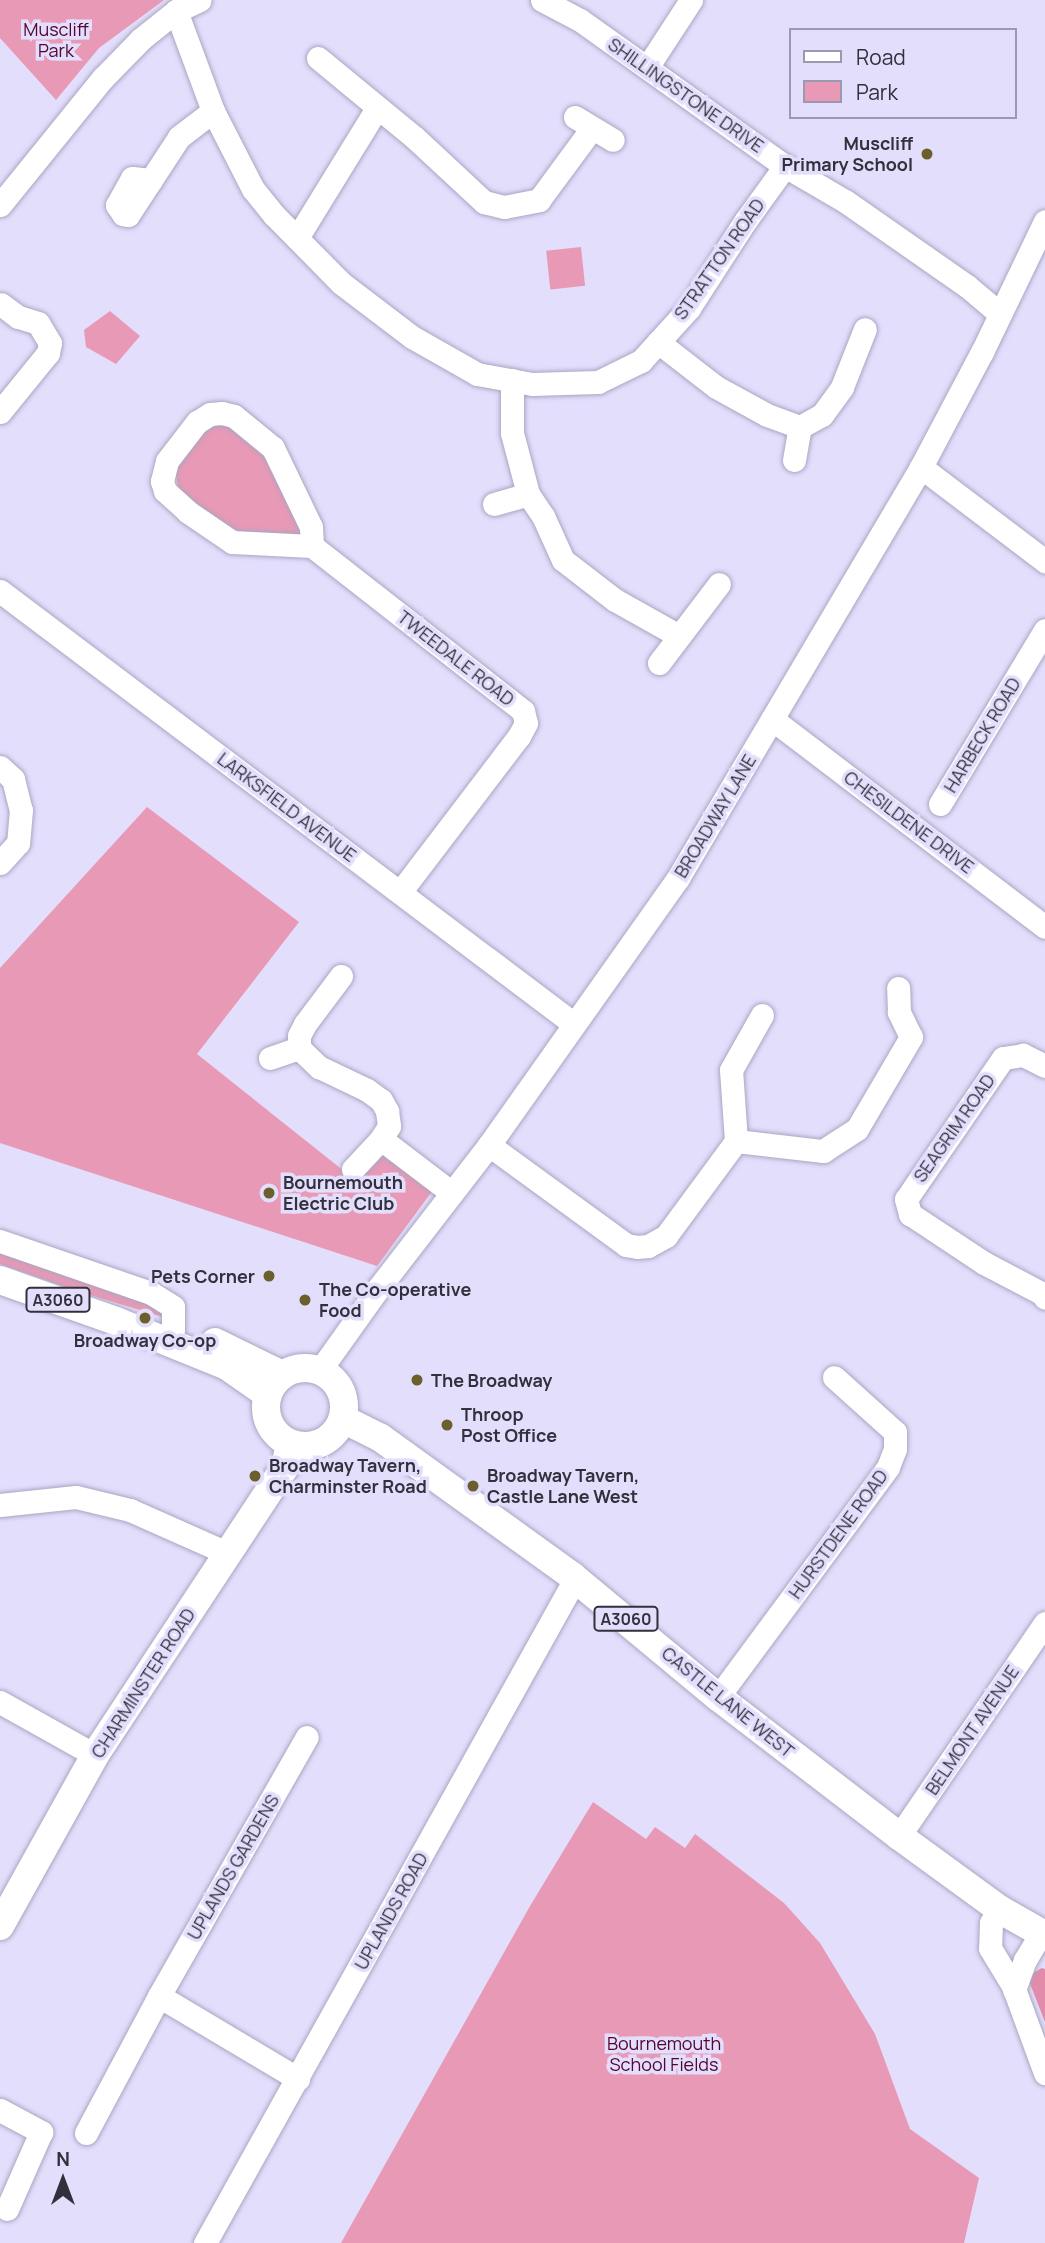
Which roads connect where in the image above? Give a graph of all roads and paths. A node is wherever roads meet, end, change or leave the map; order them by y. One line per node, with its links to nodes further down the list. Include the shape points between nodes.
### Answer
1 (200, 0): 4 (street)
2 (542, 0): 6 (street, SHILLINGSTONE DRIVE)
3 (691, 0): 6 (street)
4 (176, 10): 8 (street, STRATTON ROAD); 12 (street, via 103,78)
5 (318, 58): 7 (street)
6 (648, 66): 10 (street, SHILLINGSTONE DRIVE)
7 (377, 107): 9 (street, via 463,186 484,202 504,207 539,200 583,123); 14 (street)
8 (213, 111): 11 (street, via 179,137); 14 (street, STRATTON ROAD, via 253,189)
9 (613, 140)
10 (785, 166): 16 (street, SHILLINGSTONE DRIVE, via 845,201); 18 (street, STRATTON ROAD, via 689,308)
11 (151, 180)
12 (0, 205)
13 (1045, 221): 16 (street, BROADWAY LANE)
14 (298, 238): 19 (street, STRATTON ROAD, via 341,283 412,337 477,374)
15 (1, 304): 20 (street, via 18,317 38,323 50,343 48,353)
16 (999, 313): 23 (street, BROADWAY LANE)
17 (865, 329): 21 (street, via 842,387 822,415)
18 (657, 342): 19 (street, STRATTON ROAD, via 641,360 598,382 532,384); 21 (street, via 716,387)
19 (512, 380): 24 (street, via 512,433)
20 (0, 412)
21 (800, 427): 22 (street)
22 (794, 460)
23 (921, 467): 27 (street); 33 (street, BROADWAY LANE)
24 (528, 494): 25 (street); 31 (street, via 563,561 615,600)
25 (494, 504)
26 (312, 547): 26 (street, via 232,542 205,526 165,491 162,481 167,461 197,422 222,412 234,416 273,448 311,527); 37 (street, TWEEDALE ROAD, via 523,711 526,723 519,736)
27 (1045, 561)
28 (719, 584): 31 (street)
29 (0, 591): 37 (street, LARKSFIELD AVENUE)
30 (1045, 630): 35 (street, HARBECK ROAD)
31 (680, 636): 32 (street)
32 (659, 663)
33 (772, 719): 38 (street, CHESILDENE DRIVE); 42 (street, BROADWAY LANE, via 678,878)
34 (0, 767): 36 (street, via 13,779 21,810 18,843)
35 (940, 804)
36 (0, 863)
37 (400, 892): 42 (street, LARKSFIELD AVENUE)
38 (1045, 927)
39 (341, 976): 43 (street, via 305,1024)
40 (898, 989): 47 (street, via 899,1012 911,1037 857,1129 824,1151)
41 (762, 1015): 47 (street, via 731,1070)
42 (574, 1024): 48 (street, BROADWAY LANE)
43 (299, 1048): 44 (street); 46 (street, via 319,1067 381,1100 389,1126)
44 (270, 1058)
45 (1045, 1066): 53 (street, SEAGRIM ROAD, via 1023,1055 1003,1058 906,1199 910,1214 984,1263)
46 (381, 1139): 49 (street); 50 (street)
47 (736, 1141): 48 (street, via 666,1236 637,1247 626,1245)
48 (489, 1145): 50 (street, BROADWAY LANE)
49 (353, 1170)
50 (452, 1193): 56 (street, BROADWAY LANE)
51 (0, 1241): 55 (street, via 151,1293 173,1307)
52 (0, 1280): 54 (main road, A3060)
53 (1044, 1294)
54 (116, 1321): 55 (main road, A3060); 58 (main road, A3060)
55 (173, 1330): 58 (main road, A3060, via 236,1350)
56 (320, 1370): 58 (main road, via 307,1367); 59 (main road, via 330,1376 343,1396)
57 (834, 1377): 65 (street, HURSTDENE ROAD, via 895,1432 895,1449 888,1467)
58 (275, 1385): 60 (main road, via 267,1418 280,1438)
59 (343, 1419): 60 (main road, via 316,1445); 63 (main road, CASTLE LANE WEST / A3060, via 381,1438)
60 (290, 1444): 62 (main road, CHARMINSTER ROAD, via 285,1467)
61 (0, 1505): 62 (street, via 76,1497 130,1510)
62 (227, 1553): 68 (main road, CHARMINSTER ROAD)
63 (575, 1579): 65 (main road, CASTLE LANE WEST / A3060); 76 (street, UPLANDS ROAD)
64 (1045, 1623): 69 (street, BELMONT AVENUE)
65 (718, 1697): 69 (main road, CASTLE LANE WEST / A3060)
66 (0, 1702): 68 (street)
67 (307, 1737): 74 (street, UPLANDS GARDENS)
68 (95, 1755): 71 (main road, CHARMINSTER ROAD)
69 (899, 1836): 70 (main road, CASTLE LANE WEST / A3060)
70 (999, 1909): 72 (main road, CASTLE LANE WEST / A3060); 73 (street, via 991,1923 990,1948)
71 (0, 1926)
72 (1043, 1934): 73 (street, via 1025,1960)
73 (1014, 1990): 75 (street)
74 (159, 1996): 76 (street); 78 (street, UPLANDS GARDENS)
75 (1045, 2073)
76 (298, 2079): 80 (street, UPLANDS ROAD)
77 (0, 2110): 79 (street, via 41,2132)
78 (86, 2133)
79 (7, 2208)
80 (205, 2243)

